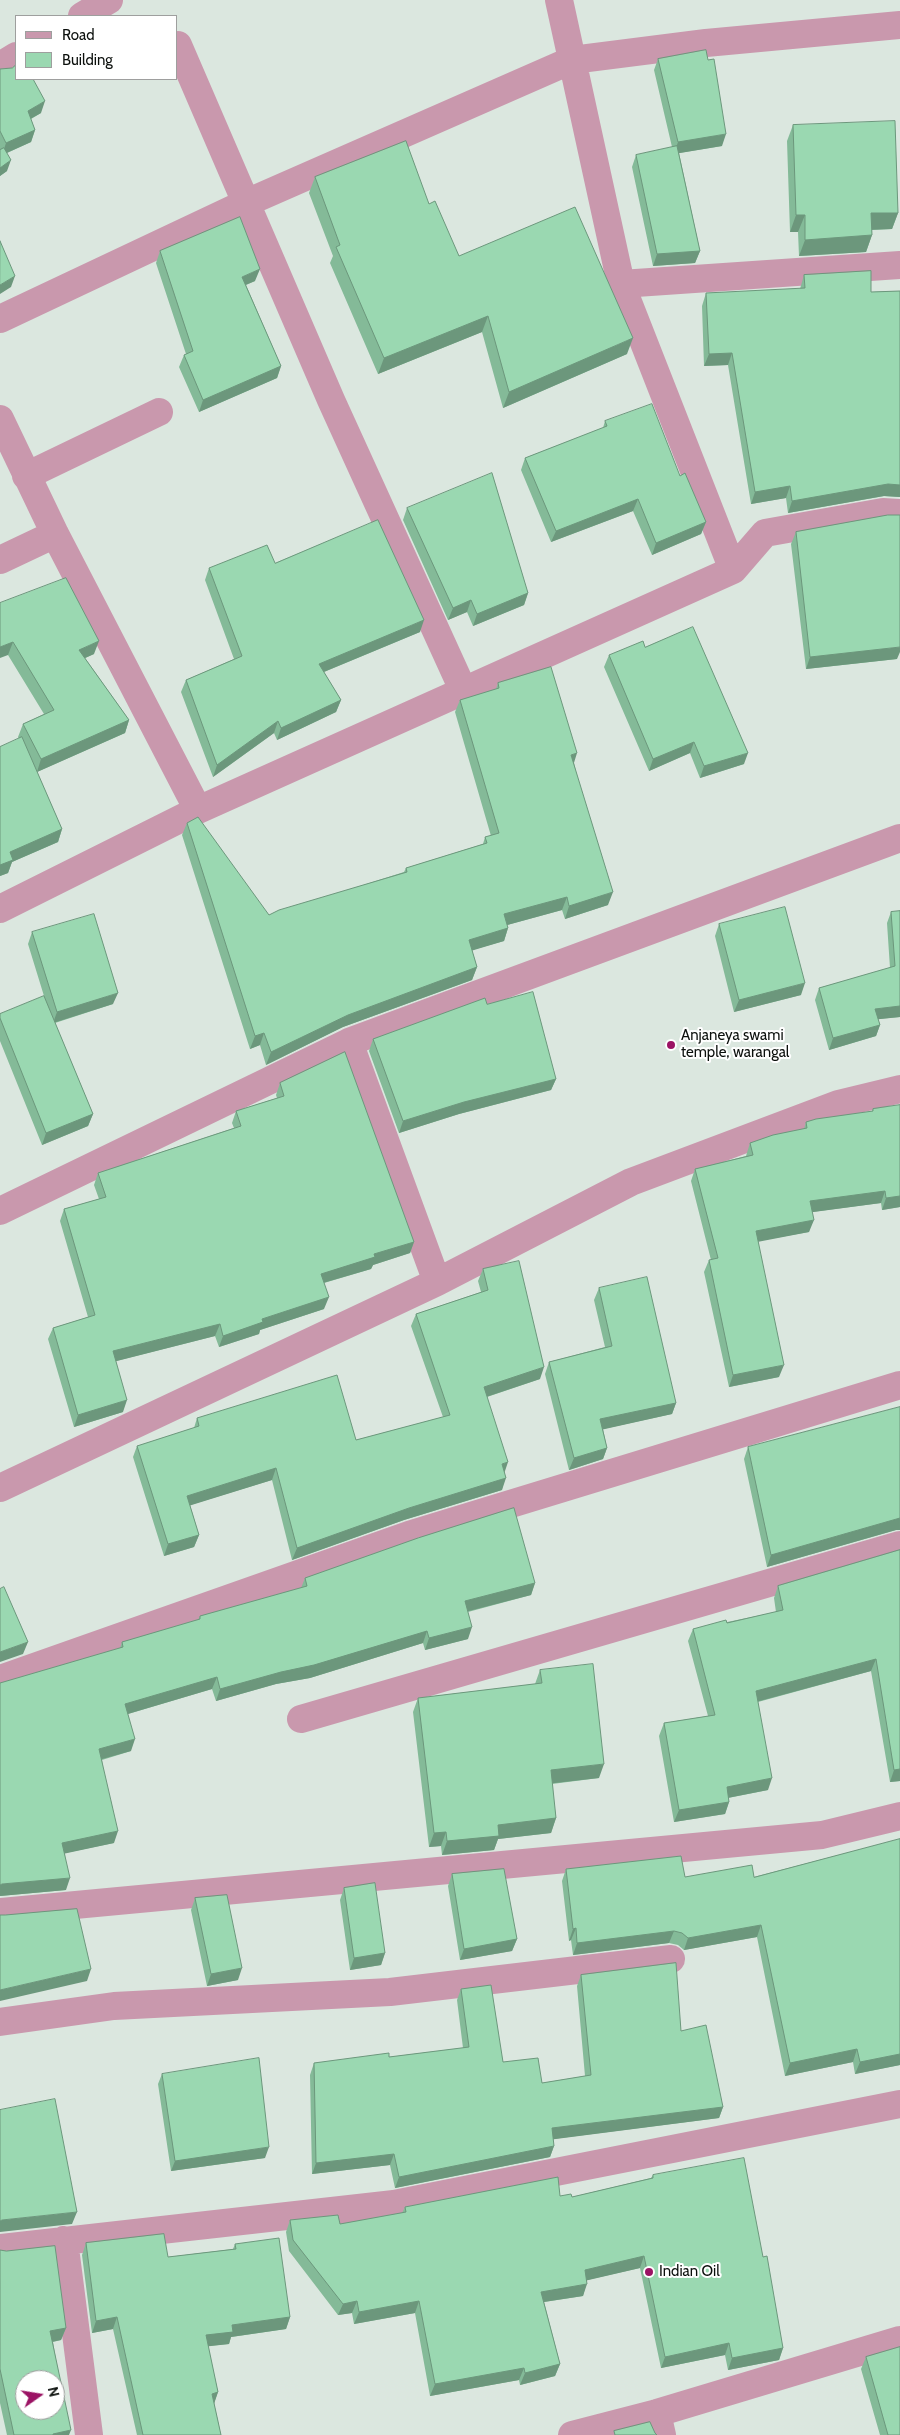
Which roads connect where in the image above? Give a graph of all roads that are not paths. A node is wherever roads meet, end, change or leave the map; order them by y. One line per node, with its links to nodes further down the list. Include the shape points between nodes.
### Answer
1 (109, 0): 3 (street)
2 (560, 0): 7 (street)
3 (84, 15)
4 (900, 26): 7 (street, via 706,42)
5 (178, 45): 9 (street)
6 (15, 57): 8 (street)
7 (572, 60): 9 (street); 11 (street)
8 (0, 66)
9 (246, 203): 12 (street); 20 (street, via 334,409)
10 (900, 265): 11 (street)
11 (621, 284): 19 (street)
12 (0, 319)
13 (158, 412): 15 (street)
14 (0, 419): 15 (street)
15 (26, 476): 17 (street)
16 (900, 513): 19 (street, via 883,512 764,534)
17 (55, 534): 18 (street); 21 (street)
18 (0, 560)
19 (733, 570): 20 (street)
20 (464, 692): 21 (street)
21 (198, 810): 23 (street)
22 (900, 838): 24 (street)
23 (0, 909)
24 (349, 1042): 26 (street); 27 (street)
25 (900, 1089): 27 (street, via 838,1104 631,1182)
26 (0, 1211)
27 (437, 1282): 29 (street)
28 (900, 1385): 31 (street, via 409,1535)
29 (0, 1488)
30 (900, 1545): 32 (street)
31 (0, 1679)
32 (300, 1719)
33 (900, 1816): 34 (street, via 822,1835)
34 (0, 1912)
35 (671, 1959): 36 (street, via 390,1992 114,2006)
36 (0, 2022)
37 (900, 2104): 38 (street, via 394,2204)
38 (64, 2240): 39 (street); 42 (street)
39 (0, 2248)
40 (900, 2340): 41 (street)
41 (659, 2424): 43 (street)
42 (89, 2435)
43 (572, 2435)

